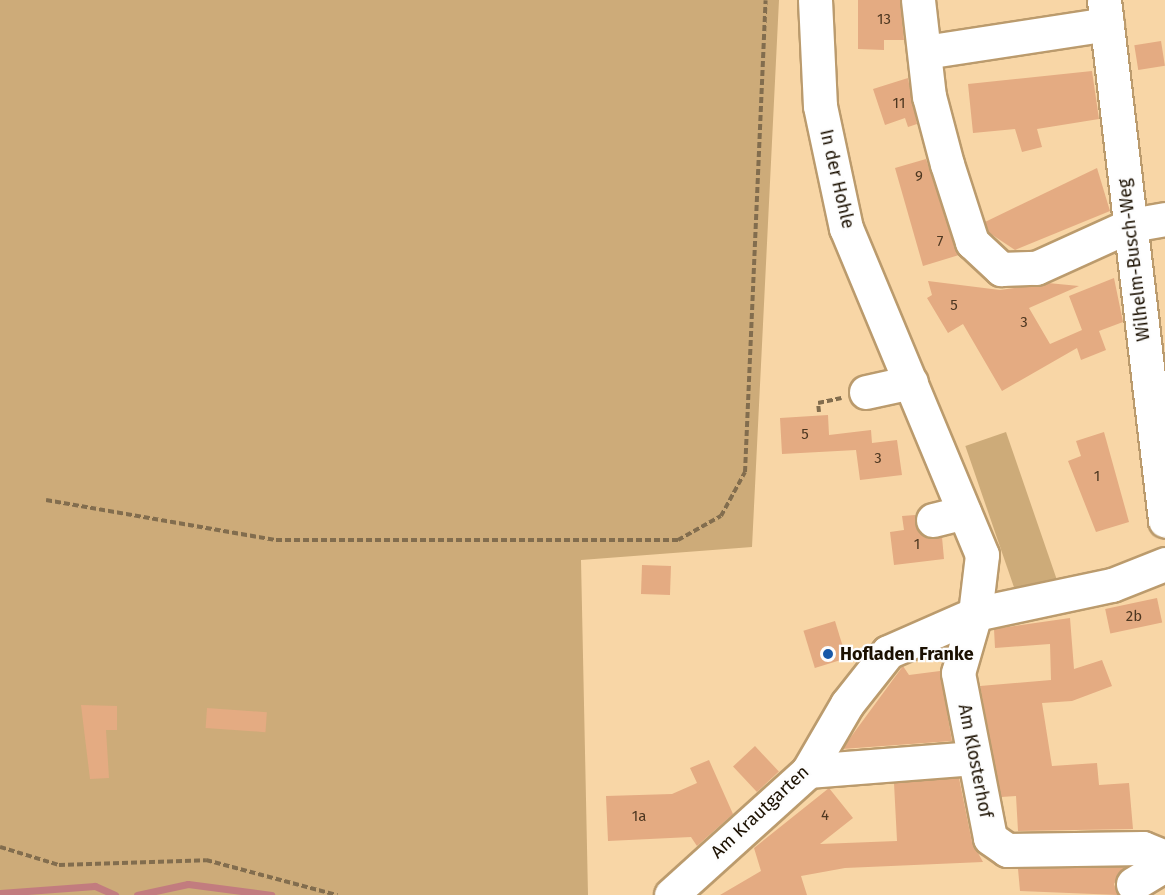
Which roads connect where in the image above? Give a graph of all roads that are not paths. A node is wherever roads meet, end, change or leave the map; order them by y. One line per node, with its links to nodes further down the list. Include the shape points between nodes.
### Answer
1 (815, 0): 7 (street, In der Hohle, via 820,106 846,228)
2 (918, 0): 4 (street)
3 (1105, 12): 4 (street); 6 (street, Wilhelm-Busch-Weg)
4 (925, 52): 6 (street, via 929,96 972,242 1000,269 1036,268)
5 (1165, 219): 6 (street)
6 (1131, 225): 9 (street, Wilhelm-Busch-Weg)
7 (911, 382): 8 (street); 11 (street, In der Hohle, via 949,516 982,555)
8 (866, 392)
9 (1165, 520)
10 (1165, 564): 11 (street, Am Krautgarten, via 1112,585)
11 (975, 614): 12 (street, Am Klosterhof, via 958,673); 13 (street, Am Krautgarten, via 888,652 847,704)
12 (973, 758): 13 (street); 14 (street, Am Klosterhof, via 990,838 1007,850 1143,848)
13 (808, 771): 17 (street, Am Krautgarten)
14 (1165, 857)
15 (1165, 865): 16 (street)
16 (1133, 884)
17 (671, 895)

